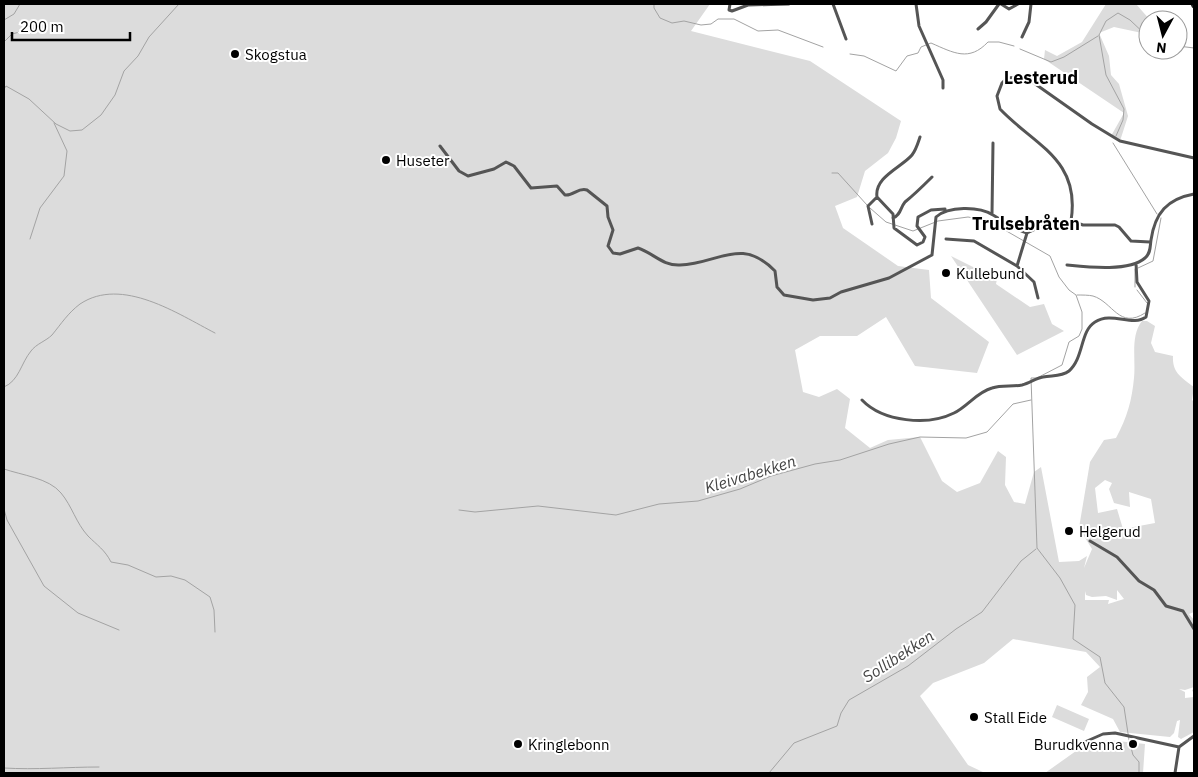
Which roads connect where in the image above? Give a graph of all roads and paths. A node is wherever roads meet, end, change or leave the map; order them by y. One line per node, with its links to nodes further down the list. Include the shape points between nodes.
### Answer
1 (730, 4): 2 (street, via 729,10 732,11 748,5)
2 (789, 4)
3 (833, 4): 10 (street)
4 (916, 4): 11 (street, via 919,26 943,80)
5 (1000, 4): 6 (street, via 1009,9); 8 (street)
6 (1018, 4)
7 (1031, 4): 9 (street, via 1030,22)
8 (978, 29)
9 (1022, 37)
10 (846, 39)
11 (943, 88)
12 (920, 137): 18 (street, via 912,156 898,165 879,186)
13 (992, 143): 20 (street)
14 (440, 146): 19 (street, via 468,176 506,162 514,166 532,188 557,186 568,196 588,190 607,206 614,230 608,246 613,253 638,248 665,262 680,265 742,253 760,258 771,266 777,275 776,287 784,295 813,300 830,298 889,278 930,257 934,249 936,217)
15 (1194, 158): 22 (street, via 1120,141 1031,81 1015,76 1007,78 996,96 1000,109 1049,150 1060,164 1070,192)
16 (932, 177): 21 (street)
17 (1194, 194): 26 (street, via 1169,203 1160,211)
18 (877, 197): 21 (street, via 891,211); 23 (street, via 868,206)
19 (949, 210): 20 (street); 21 (street, via 931,210 918,217 917,226 926,237 919,245 895,229)
20 (992, 214): 24 (street, via 1008,227)
21 (893, 218)
22 (1071, 221): 24 (street); 26 (street, via 1090,226 1115,225 1131,241)
23 (872, 224)
24 (1027, 233): 28 (street)
25 (946, 239): 28 (street, via 974,241)
26 (1150, 242): 29 (street, via 1148,255)
27 (1067, 265): 29 (street)
28 (1017, 266): 30 (street, via 1034,282)
29 (1136, 267): 31 (street, via 1137,282 1149,301 1146,317 1136,320 1112,317 1096,321 1088,330 1081,354 1071,370 1059,376 988,389 953,414 915,420 898,419 879,412)
30 (1038, 298)
31 (862, 400)
32 (1090, 541): 33 (street, via 1117,557 1140,581 1154,590 1166,606 1183,612)
33 (1194, 628)
34 (1194, 736): 36 (street)
35 (1078, 745): 36 (street, via 1103,734 1125,735)
36 (1178, 747): 37 (street)
37 (1175, 773)

